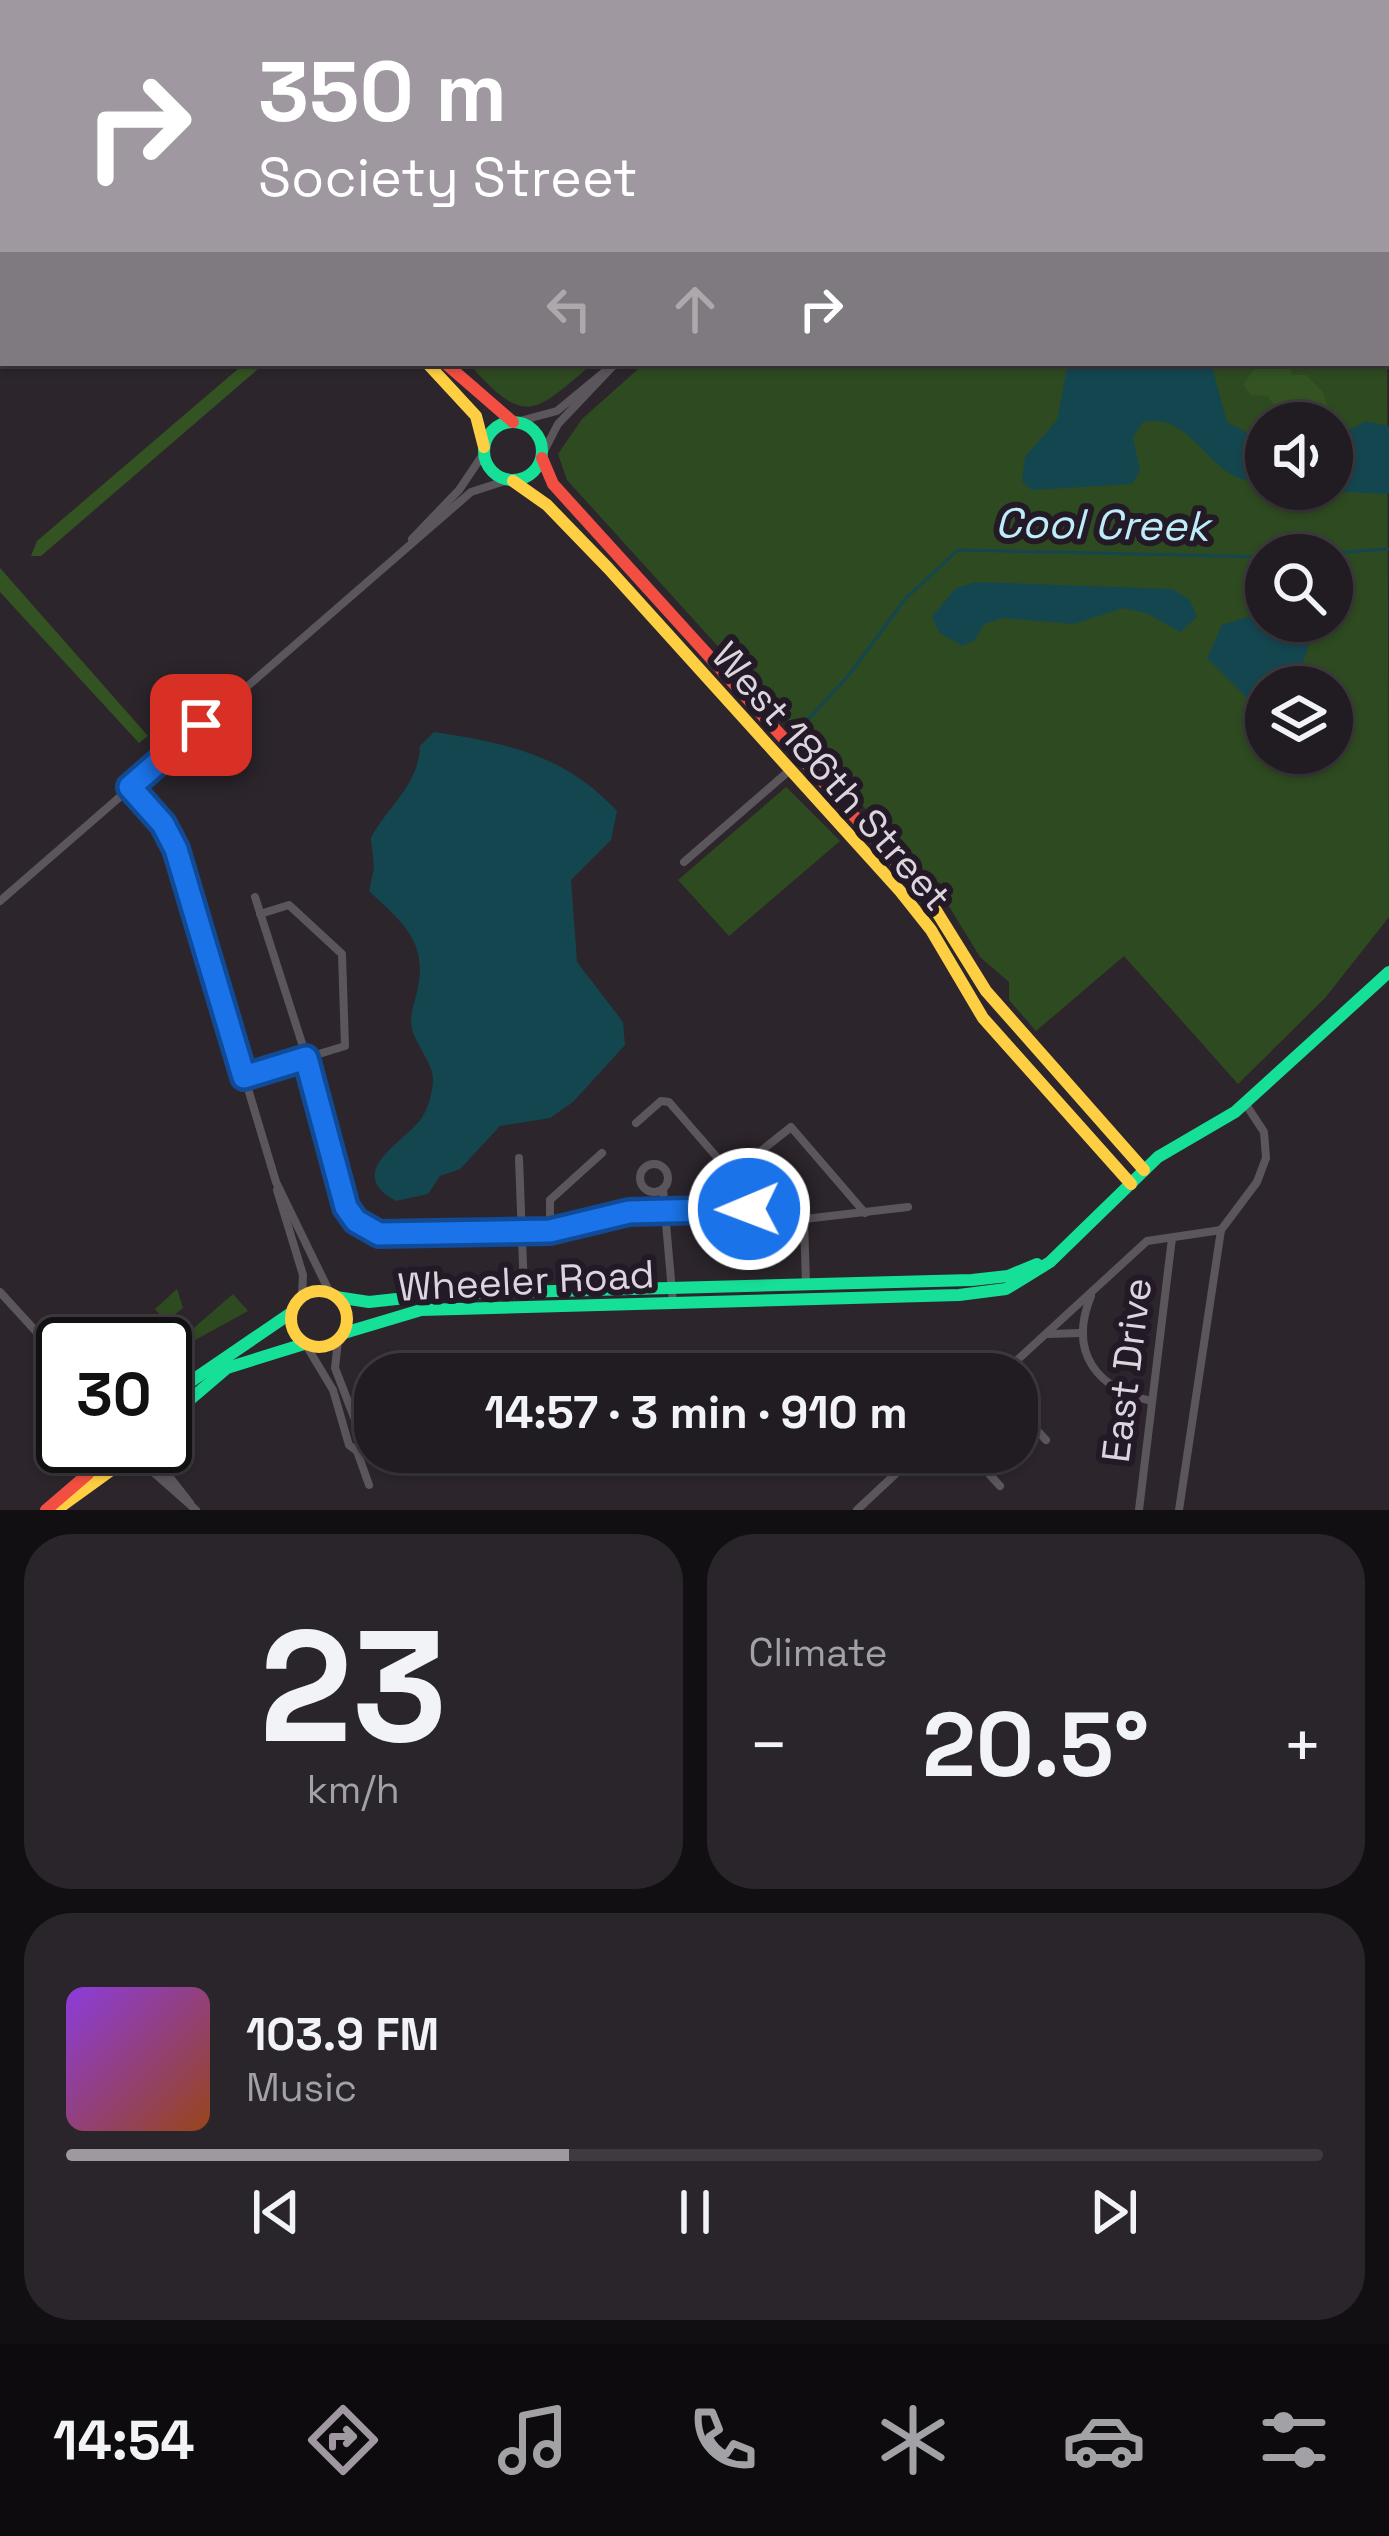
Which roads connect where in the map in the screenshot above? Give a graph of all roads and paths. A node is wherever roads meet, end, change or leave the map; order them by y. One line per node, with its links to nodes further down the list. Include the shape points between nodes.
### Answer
1 (430, 366): 6 (street, via 476,416)
2 (449, 366): 5 (street)
3 (612, 366): 5 (street, via 557,411)
4 (612, 366): 7 (street, via 558,424)
5 (514, 422): 6 (street, via 495,428); 7 (street, via 536,432)
6 (484, 450): 8 (street, via 489,469); 9 (street)
7 (542, 456): 8 (street, via 529,476); 12 (street, West 186th Street, via 553,484)
8 (511, 480): 9 (street, via 479,487); 10 (street, West 186th Street, via 571,529)
9 (406, 547): 11 (street)
10 (790, 770): 13 (street, West 186th Street); 14 (street)
11 (130, 787): 16 (street); 20 (street, via 176,849)
12 (864, 825): 13 (street); 26 (street, West 186th Street, via 938,911 986,991)
13 (851, 837): 29 (street, West 186th Street, via 931,930 983,1018)
14 (684, 862)
15 (255, 897): 17 (street)
16 (0, 901)
17 (260, 914): 19 (street); 19 (street, via 289,905 345,963 345,1046)
18 (1389, 972): 21 (street, Wheeler Road)
19 (306, 1058): 20 (street); 36 (street, via 356,1221 379,1234)
20 (244, 1077): 28 (street)
21 (1245, 1103): 26 (street, Wheeler Road); 37 (street, via 1264,1132 1266,1158)
22 (636, 1123): 27 (street, via 667,1101)
23 (602, 1153): 38 (street, via 550,1200)
24 (520, 1158): 36 (street)
25 (750, 1158): 27 (street); 33 (street, via 788,1127); 35 (street)
26 (1148, 1167): 29 (street, Wheeler Road)
27 (731, 1174): 34 (street, via 747,1196)
28 (276, 1182): 45 (street); 47 (street)
29 (1131, 1184): 40 (street, Wheeler Road)
30 (663, 1190): 32 (street)
31 (908, 1208): 33 (street)
32 (667, 1211): 34 (street); 38 (street); 46 (street)
33 (865, 1213): 35 (street)
34 (748, 1220): 35 (street)
35 (804, 1220): 41 (street)
36 (522, 1229): 38 (street); 44 (street)
37 (1221, 1230): 39 (street); 76 (street)
38 (550, 1231)
39 (1172, 1238): 42 (street, via 1147,1240); 57 (street, East Drive)
40 (1060, 1249): 41 (street, Wheeler Road, via 1023,1272 991,1279); 46 (street, Wheeler Road, via 1030,1277 983,1294)
41 (806, 1284): 46 (street, Wheeler Road)
42 (1094, 1289): 50 (street); 51 (street)
43 (0, 1292): 49 (street)
44 (524, 1292): 45 (street, Wheeler Road, via 368,1302); 46 (street, Wheeler Road)
45 (333, 1295): 47 (street); 52 (street, via 347,1313)
46 (672, 1295): 52 (street, Wheeler Road, via 421,1310)
47 (302, 1296): 48 (street)
48 (291, 1313): 53 (street); 55 (street)
49 (36, 1333)
50 (1046, 1334): 51 (street); 54 (street)
51 (1081, 1334): 57 (street, via 1097,1376)
52 (341, 1337): 53 (street, via 324,1348); 58 (street, via 334,1368)
53 (305, 1344): 56 (street, via 267,1347); 61 (street, via 338,1400)
54 (1025, 1353)
55 (192, 1381)
56 (192, 1397)
57 (1153, 1401): 75 (street, East Drive)
58 (354, 1418)
59 (1038, 1431): 60 (street)
60 (1046, 1439)
61 (354, 1449)
62 (89, 1473): 72 (street)
63 (109, 1473): 73 (street)
64 (153, 1473): 71 (street)
65 (166, 1473): 71 (street)
66 (365, 1473): 69 (street)
67 (896, 1473): 74 (street)
68 (988, 1473): 70 (street)
69 (369, 1485)
70 (1000, 1486)
71 (193, 1507)
72 (46, 1510)
73 (56, 1510)
74 (856, 1510)
75 (1139, 1510)
76 (1179, 1510)

